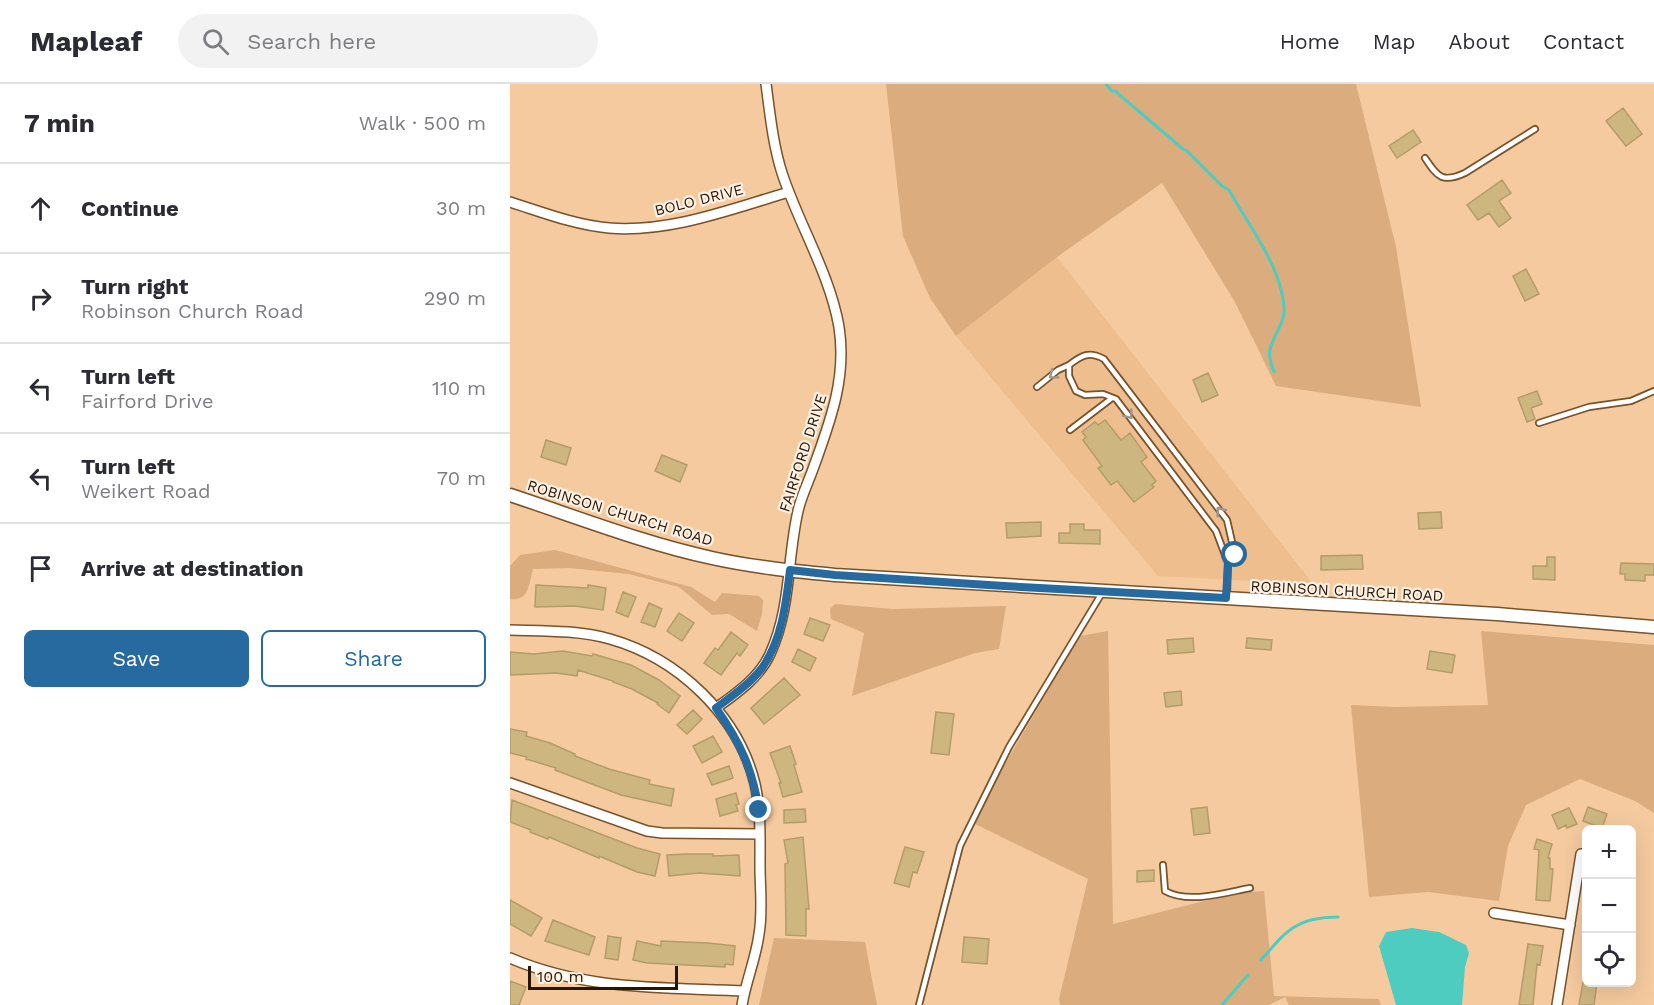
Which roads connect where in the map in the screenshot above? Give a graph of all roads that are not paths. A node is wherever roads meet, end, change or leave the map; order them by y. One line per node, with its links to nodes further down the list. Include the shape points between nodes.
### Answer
1 (766, 84): 4 (street, FAIRFORD DRIVE, via 775,146)
2 (1535, 129): 3 (lane, via 1453,178 1445,179 1434,172)
3 (1425, 158)
4 (789, 192): 5 (street, BOLO DRIVE, via 690,220 641,228 583,224); 14 (street, FAIRFORD DRIVE, via 832,300 841,356 834,411 799,506)
5 (510, 202)
6 (1070, 365): 7 (lane, one-way to 7); 9 (lane, via 1069,376 1076,391); 13 (lane, one-way to 6, via 1235,555 1227,520 1104,359 1088,353)
7 (1037, 387)
8 (1654, 391): 10 (lane, via 1631,401 1589,407)
9 (1112, 398): 11 (lane); 13 (lane, one-way to 13, via 1212,525)
10 (1539, 423)
11 (1070, 430)
12 (511, 500): 14 (street, ROBINSON CHURCH ROAD, via 712,558)
13 (1228, 563): 16 (lane)
14 (790, 570): 15 (street, ROBINSON CHURCH ROAD); 19 (street, FAIRFORD DRIVE, via 781,628 769,656 750,681)
15 (1104, 591): 16 (street, ROBINSON CHURCH ROAD); 30 (lane, via 1010,747 960,846)
16 (1226, 598): 17 (street, ROBINSON CHURCH ROAD)
17 (1654, 627)
18 (510, 630): 19 (street, via 584,634 630,645 675,669)
19 (716, 708): 21 (street, via 746,757 759,810)
20 (510, 783): 21 (street, via 647,831)
21 (760, 834): 28 (street, via 760,933)
22 (1581, 854): 26 (street)
23 (1163, 865): 24 (lane, via 1165,891 1174,896 1222,894)
24 (1250, 888)
25 (1494, 913): 26 (street)
26 (1570, 925): 31 (street)
27 (510, 958): 28 (street, via 567,978 601,984)
28 (745, 991): 29 (street)
29 (742, 1005)
30 (919, 1005)
31 (1557, 1005)

